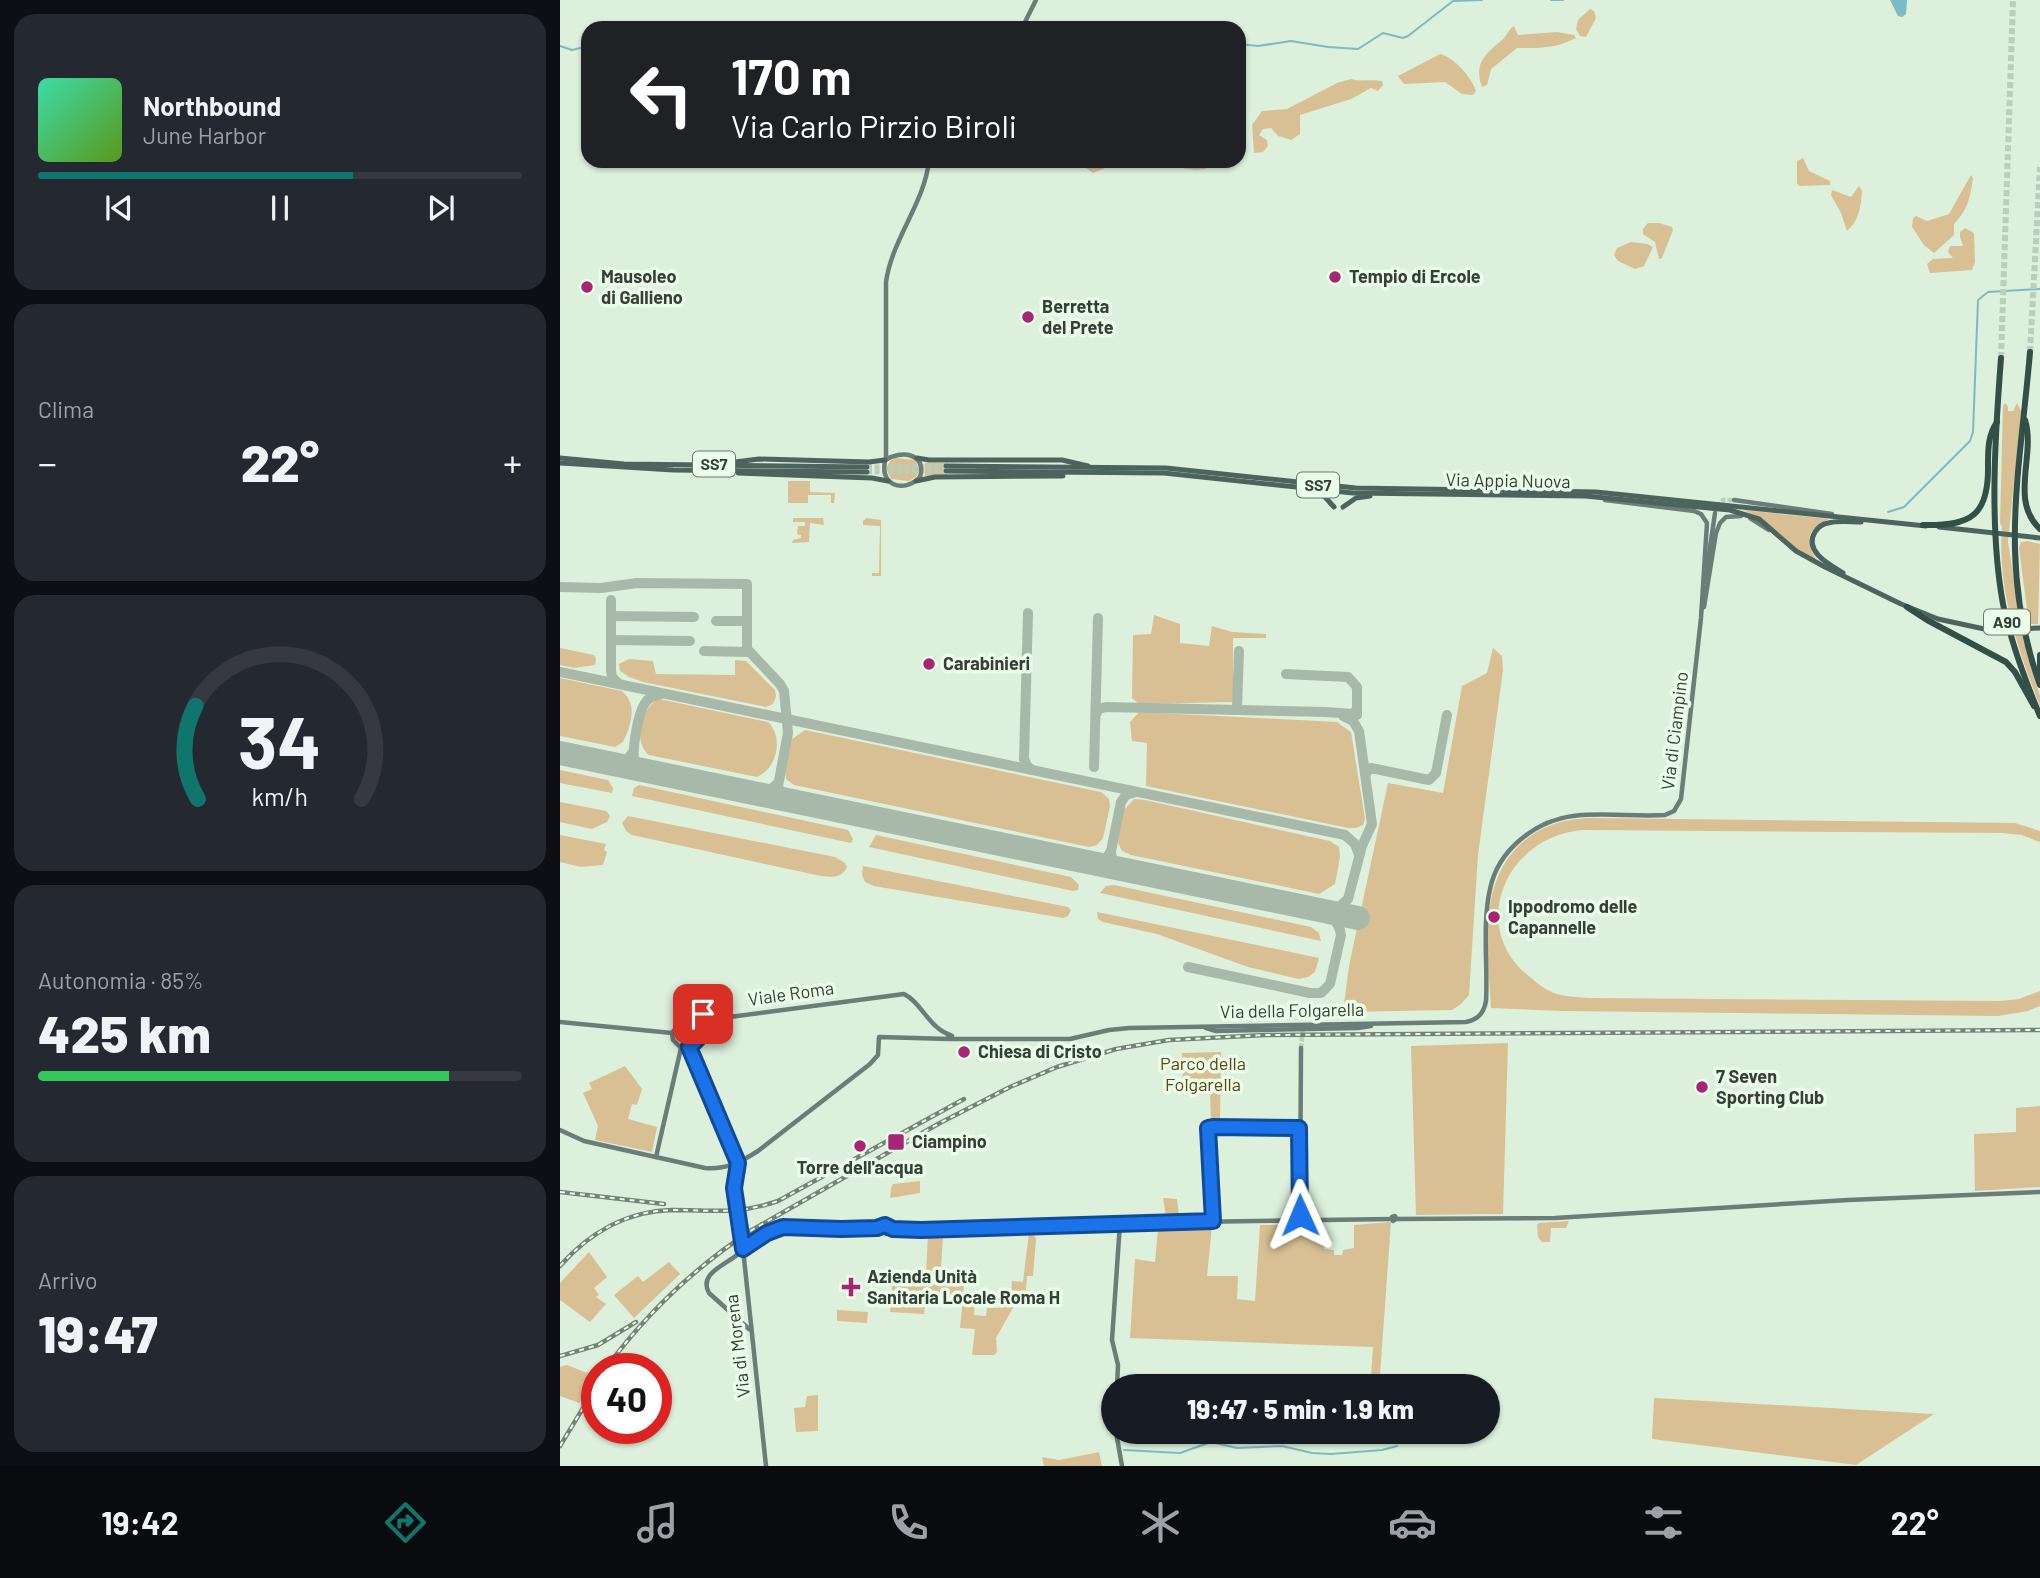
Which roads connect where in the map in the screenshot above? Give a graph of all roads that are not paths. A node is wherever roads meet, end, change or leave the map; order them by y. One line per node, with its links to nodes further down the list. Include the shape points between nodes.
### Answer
1 (1036, 0): 2 (street)
2 (1026, 21)
3 (927, 168): 8 (street, via 886,282)
4 (2030, 352): 6 (highway, A90)
5 (2001, 358): 7 (highway, A90)
6 (2023, 418): 29 (highway, via 2028,438 2025,498); 39 (highway, A90, via 2013,517 2015,568 2025,632)
7 (1997, 420): 28 (highway, via 1990,436 1988,482 1980,508 1959,523); 40 (highway, A90, via 1996,532 2001,592)
8 (885, 446): 9 (street); 11 (street)
9 (896, 455): 10 (street); 11 (street)
10 (917, 458): 16 (main road, via 1062,460); 18 (street, via 922,470)
11 (885, 460): 13 (main road, via 755,459); 17 (street, via 882,471)
12 (560, 461): 13 (main road, SS7, via 673,470)
13 (725, 467): 15 (main road, SS7); 17 (main road, via 752,475)
14 (946, 469): 16 (main road, Via Appia Nuova / SS7)
15 (867, 470)
16 (1100, 470): 18 (main road); 19 (main road, Via Appia Nuova / SS7); 26 (main road, Via Appia Nuova / SS7, via 1166,468 1356,488 1596,492)
17 (888, 481): 18 (street, via 903,485)
18 (916, 481)
19 (1296, 487): 20 (main road, Via Appia Nuova / SS7); 24 (main road, via 1319,493)
20 (1394, 493): 21 (main road, Via Appia Nuova / SS7); 23 (main road, via 1359,497)
21 (1595, 497): 31 (main road, Via Appia Nuova / SS7, via 1737,511 1759,519); 33 (street, via 1701,514 1708,528)
22 (1734, 500): 26 (street)
23 (1343, 506)
24 (1334, 507)
25 (1715, 513): 33 (street)
26 (1843, 517): 27 (main road, Via Appia Nuova / SS7)
27 (1889, 522): 28 (main road, Via Appia Nuova / SS7); 32 (main road, via 1830,522 1814,533 1812,543 1819,555)
28 (1923, 525): 30 (main road, Via Appia Nuova / SS7)
29 (2040, 529)
30 (2040, 538)
31 (1788, 545): 32 (main road, Via Appia Nuova / SS7); 35 (street, via 1749,518 1733,515 1724,519 1716,533)
32 (1860, 583): 34 (main road, Via Appia Nuova / SS7)
33 (1702, 600): 35 (street)
34 (1907, 607): 36 (main road, Via Appia Nuova / SS7, via 1947,622 2001,630); 40 (highway, via 2006,662)
35 (1702, 618): 44 (street, Via di Ciampino, via 1678,806 1663,816 1570,817 1529,833 1506,855 1491,883 1482,1013 1466,1022)
36 (2040, 628)
37 (2040, 655): 38 (highway)
38 (2040, 674)
39 (2040, 684)
40 (2037, 708): 41 (highway, A90)
41 (2040, 716)
42 (707, 1020): 45 (street, Viale Roma, via 700,1011 692,1010); 46 (street, Viale Roma, via 907,995); 47 (street)
43 (560, 1023): 45 (street)
44 (1375, 1024): 46 (street, Via della Folgarella, via 1117,1029 1070,1039)
45 (672, 1033): 48 (street)
46 (951, 1037): 53 (street, via 879,1037 878,1055 870,1064)
47 (689, 1047): 48 (street); 53 (street)
48 (681, 1048): 52 (street)
49 (1301, 1048): 50 (street)
50 (1299, 1128): 55 (street); 56 (street, via 1208,1128)
51 (560, 1130): 52 (street, via 586,1142)
52 (656, 1157): 53 (street, via 712,1168)
53 (738, 1163): 64 (street, Via di Morena, via 734,1188)
54 (2040, 1192): 55 (street, via 1555,1218)
55 (1300, 1219): 56 (street)
56 (1213, 1221): 57 (street)
57 (1120, 1223): 61 (street); 70 (street, via 1112,1340)
58 (880, 1227): 59 (street); 60 (street); 62 (street)
59 (889, 1228): 61 (street); 63 (street)
60 (841, 1229): 62 (street); 64 (street, via 781,1228)
61 (921, 1230): 63 (street)
62 (877, 1234): 63 (street)
63 (886, 1234)
64 (741, 1250): 65 (street); 66 (street, Via di Morena)
65 (730, 1260): 66 (street); 68 (street, via 710,1274 706,1285)
66 (744, 1270): 67 (street, Via di Morena)
67 (749, 1314): 68 (street); 69 (street, Via di Morena)
68 (739, 1319): 69 (street)
69 (751, 1332): 72 (street, Via di Morena)
70 (1118, 1374)
71 (1118, 1444): 73 (street)
72 (766, 1466)
73 (1122, 1466)

